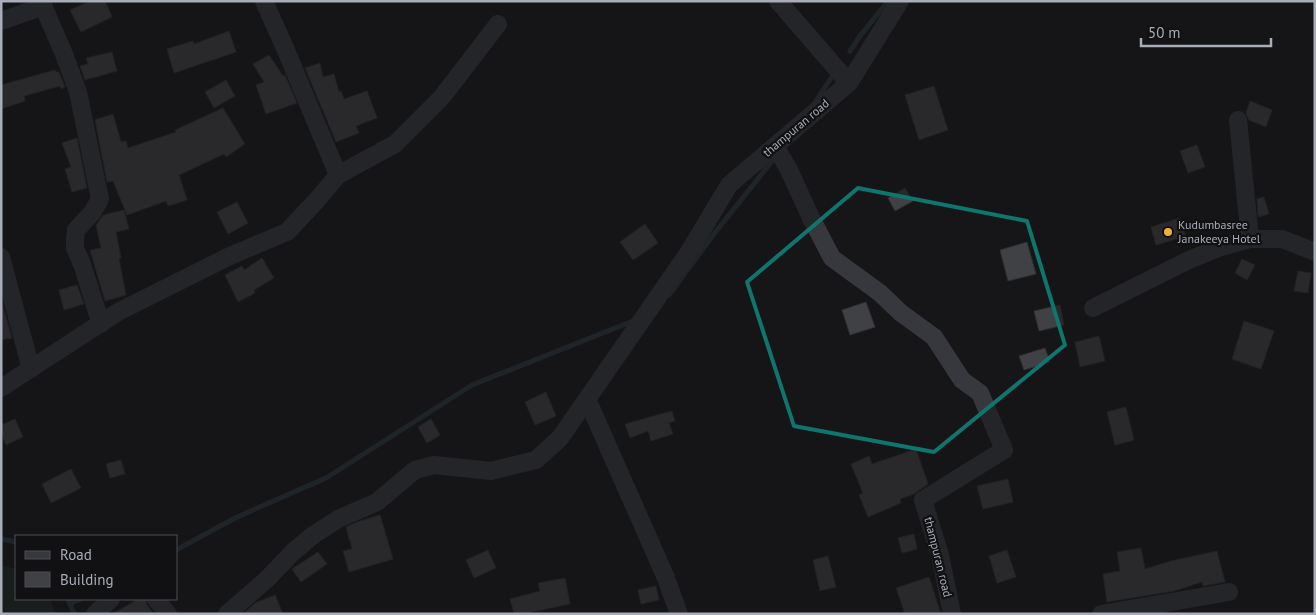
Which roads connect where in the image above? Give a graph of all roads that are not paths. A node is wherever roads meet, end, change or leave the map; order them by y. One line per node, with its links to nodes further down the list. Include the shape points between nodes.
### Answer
1 (264, 1): 10 (street)
2 (778, 1): 7 (street)
3 (900, 1): 7 (street, thampuran road)
4 (43, 4): 5 (street); 15 (street, via 78,92 100,199 76,230 74,239)
5 (1, 21)
6 (498, 24): 10 (street, via 442,97 395,144)
7 (849, 83): 9 (street, thampuran road)
8 (1238, 120): 11 (street)
9 (775, 147): 18 (street, thampuran road, via 729,185 689,252); 27 (street, thampuran road, via 832,258 934,337 962,380 980,393 1004,450 923,500 940,555)
10 (338, 175): 15 (street, via 288,232 232,255 118,312)
11 (1250, 239): 12 (street, via 1282,239); 14 (street, via 1189,260)
12 (1315, 252)
13 (1, 257): 16 (street)
14 (1093, 308)
15 (101, 324): 16 (street)
16 (31, 369): 17 (street)
17 (1, 388)
18 (587, 399): 25 (street, thampuran road, via 560,438 536,460 491,471 434,465 415,470 377,502 338,519 312,536); 26 (street)
19 (1229, 592): 22 (street)
20 (110, 600): 23 (street)
21 (157, 600): 24 (street)
22 (1180, 607): 28 (street)
23 (95, 614)
24 (168, 614)
25 (227, 614)
26 (679, 614)
27 (952, 614)
28 (1101, 614)

